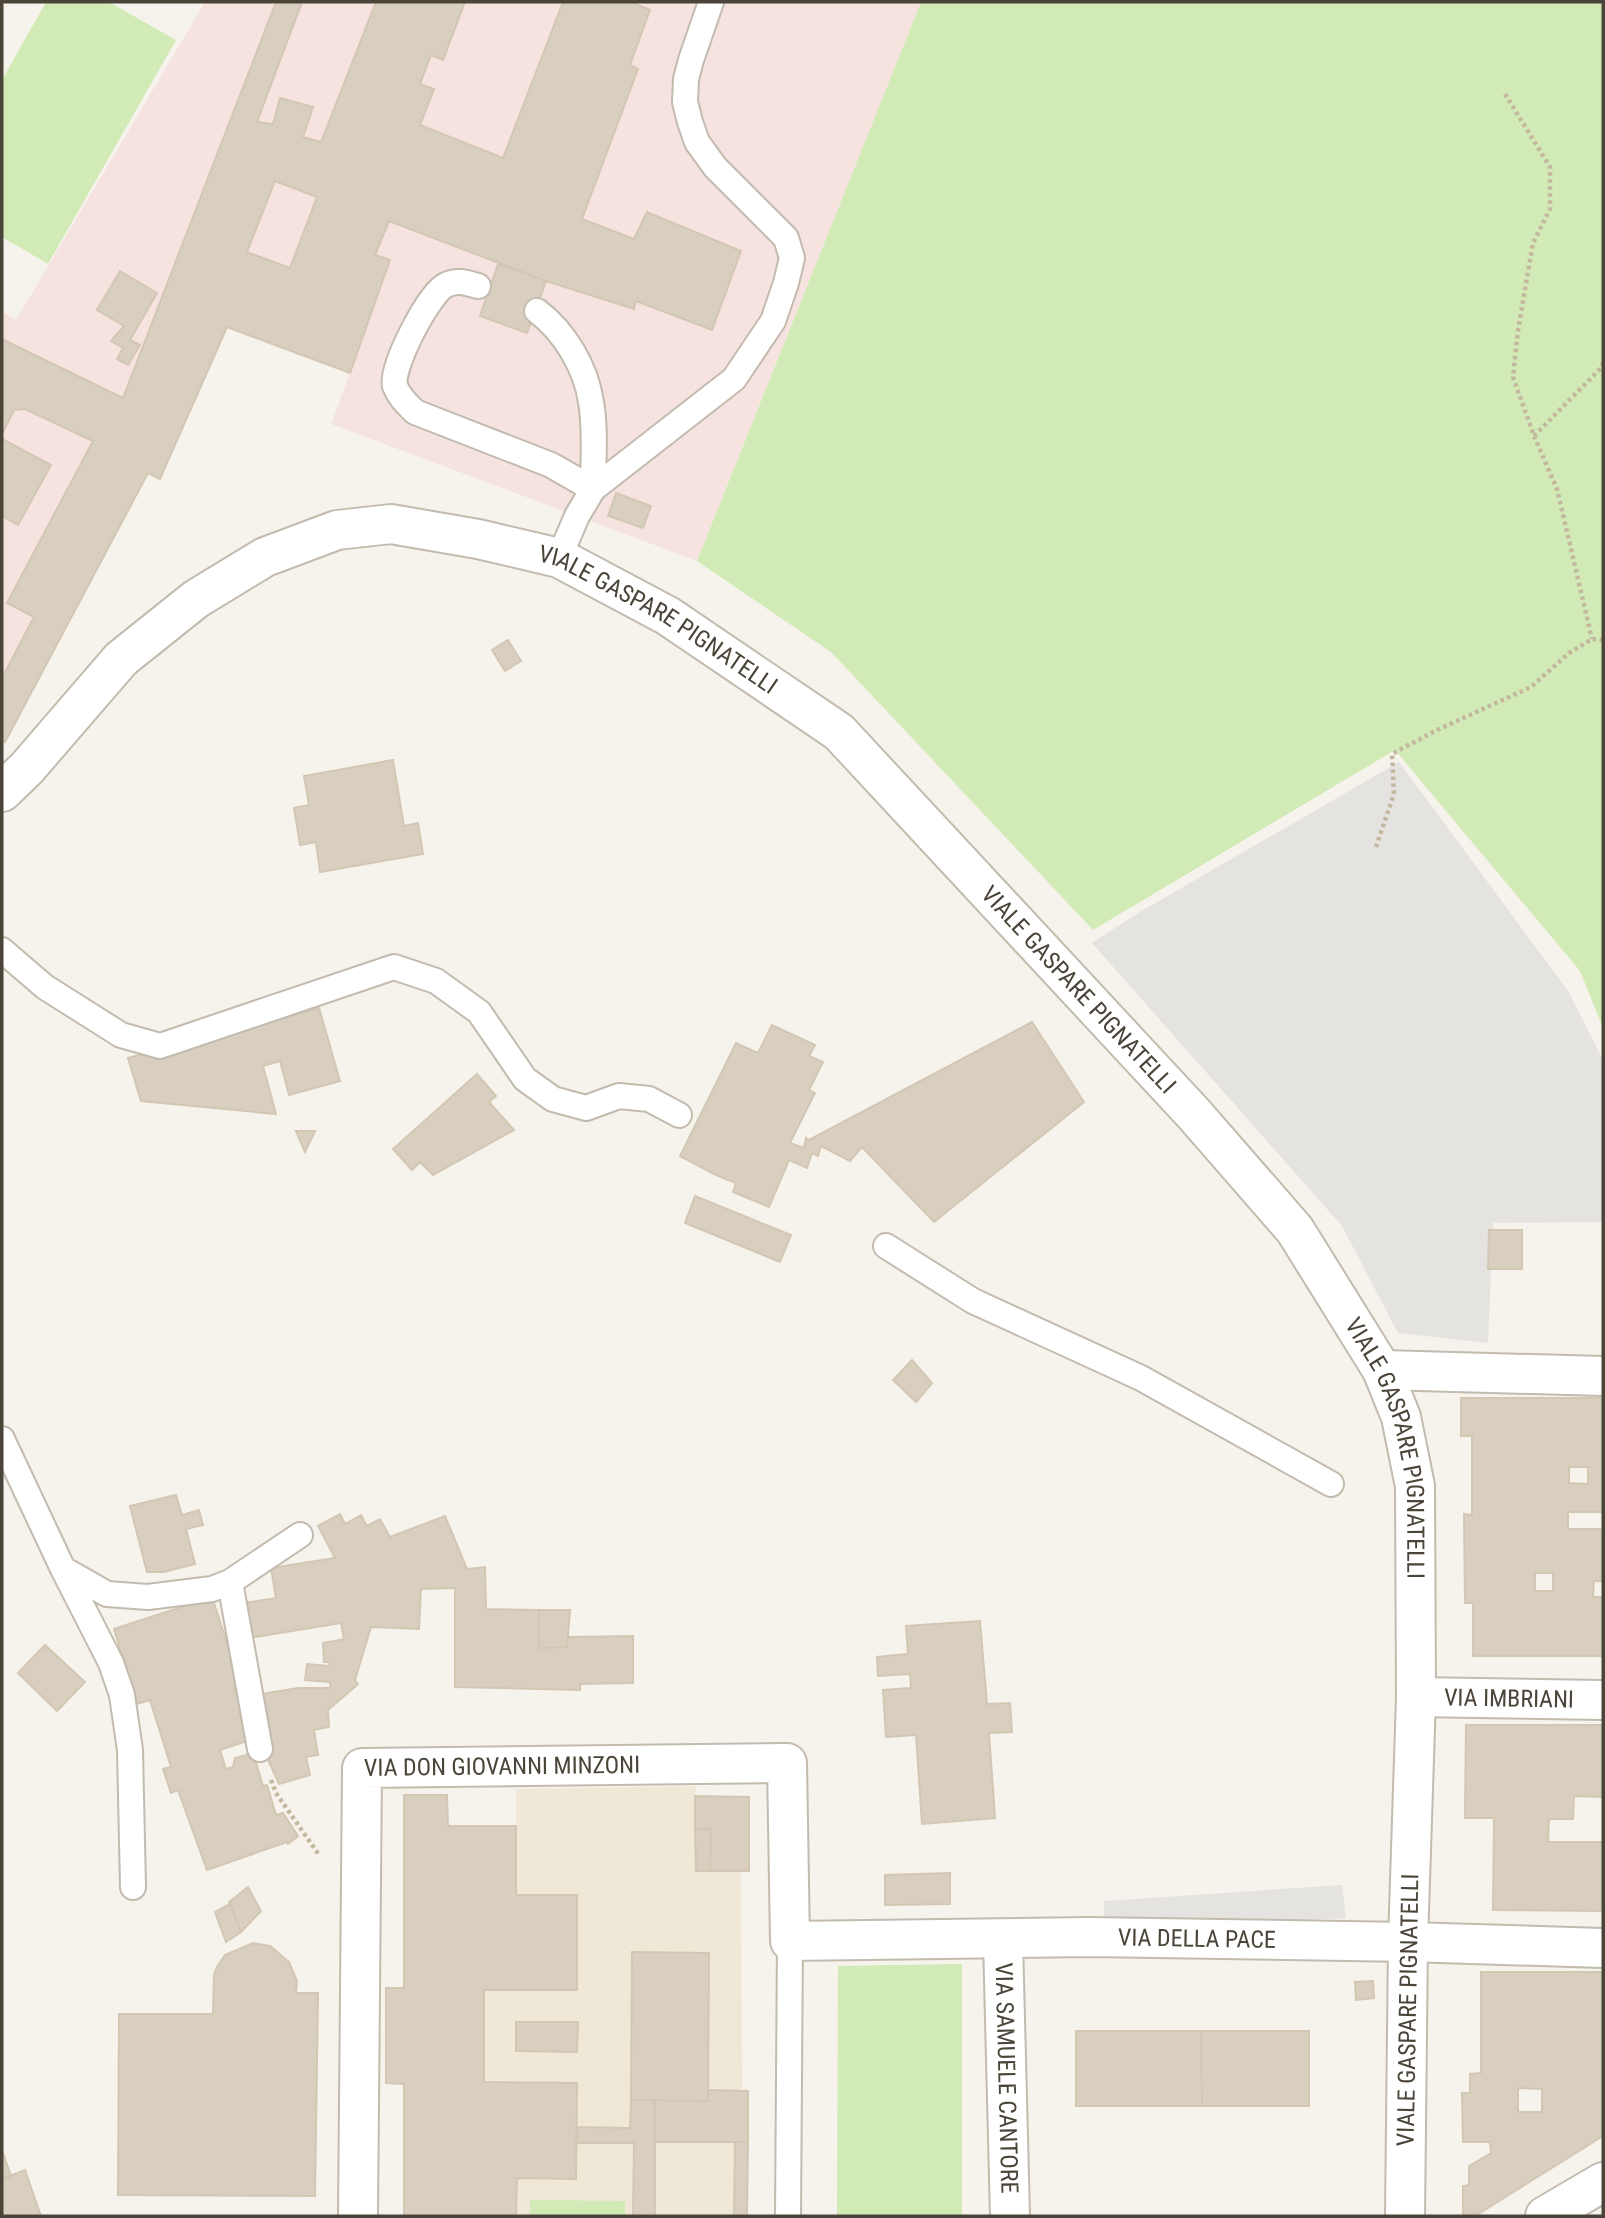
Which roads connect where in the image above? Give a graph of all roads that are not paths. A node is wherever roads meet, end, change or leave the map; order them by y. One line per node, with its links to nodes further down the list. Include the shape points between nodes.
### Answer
1 (711, 2): 4 (lane, via 687,79 685,102 690,122 697,142 715,167 786,238 792,258 786,283 773,321 734,379)
2 (478, 286): 4 (lane, via 459,281 444,285 430,300 398,365 394,383 402,399 415,412 551,465)
3 (537, 311): 4 (lane, via 569,345 592,402)
4 (593, 489): 5 (lane)
5 (559, 558): 6 (street, VIALE GASPARE PIGNATELLI, via 391,523 337,530 265,557 196,599 121,659); 10 (street, VIALE GASPARE PIGNATELLI, via 668,616 839,732 1194,1114 1288,1222)
6 (2, 792)
7 (2, 950): 8 (lane, via 45,986 121,1035 160,1046 394,967 436,981 478,1012 525,1079 553,1099 586,1108 619,1096 649,1099)
8 (679, 1115)
9 (886, 1246): 13 (lane, via 973,1301 1141,1378)
10 (1382, 1370): 11 (street); 17 (street, VIALE GASPARE PIGNATELLI, via 1401,1417 1415,1486)
11 (1603, 1376)
12 (2, 1439): 15 (lane)
13 (1331, 1484)
14 (300, 1535): 16 (lane)
15 (63, 1569): 16 (lane, via 107,1594 148,1597); 20 (lane, via 111,1663 122,1695 130,1750)
16 (230, 1583): 19 (lane)
17 (1416, 1697): 18 (street, VIA IMBRIANI); 23 (street, VIALE GASPARE PIGNATELLI)
18 (1603, 1700)
19 (260, 1749)
20 (133, 1887)
21 (1003, 1940): 22 (street, VIA DELLA PACE); 23 (street, VIA DELLA PACE); 28 (street, VIA SAMUELE CANTORE)
22 (790, 1941): 26 (street, VIA DON GIOVANNI MINZONI, via 786,1763 362,1768); 27 (lane)
23 (1408, 1942): 24 (street, VIA DELLA PACE); 29 (street, VIALE GASPARE PIGNATELLI)
24 (1603, 1948)
25 (1603, 2182): 30 (street)
26 (358, 2216)
27 (788, 2216)
28 (1010, 2216)
29 (1405, 2216)
30 (1545, 2216)

